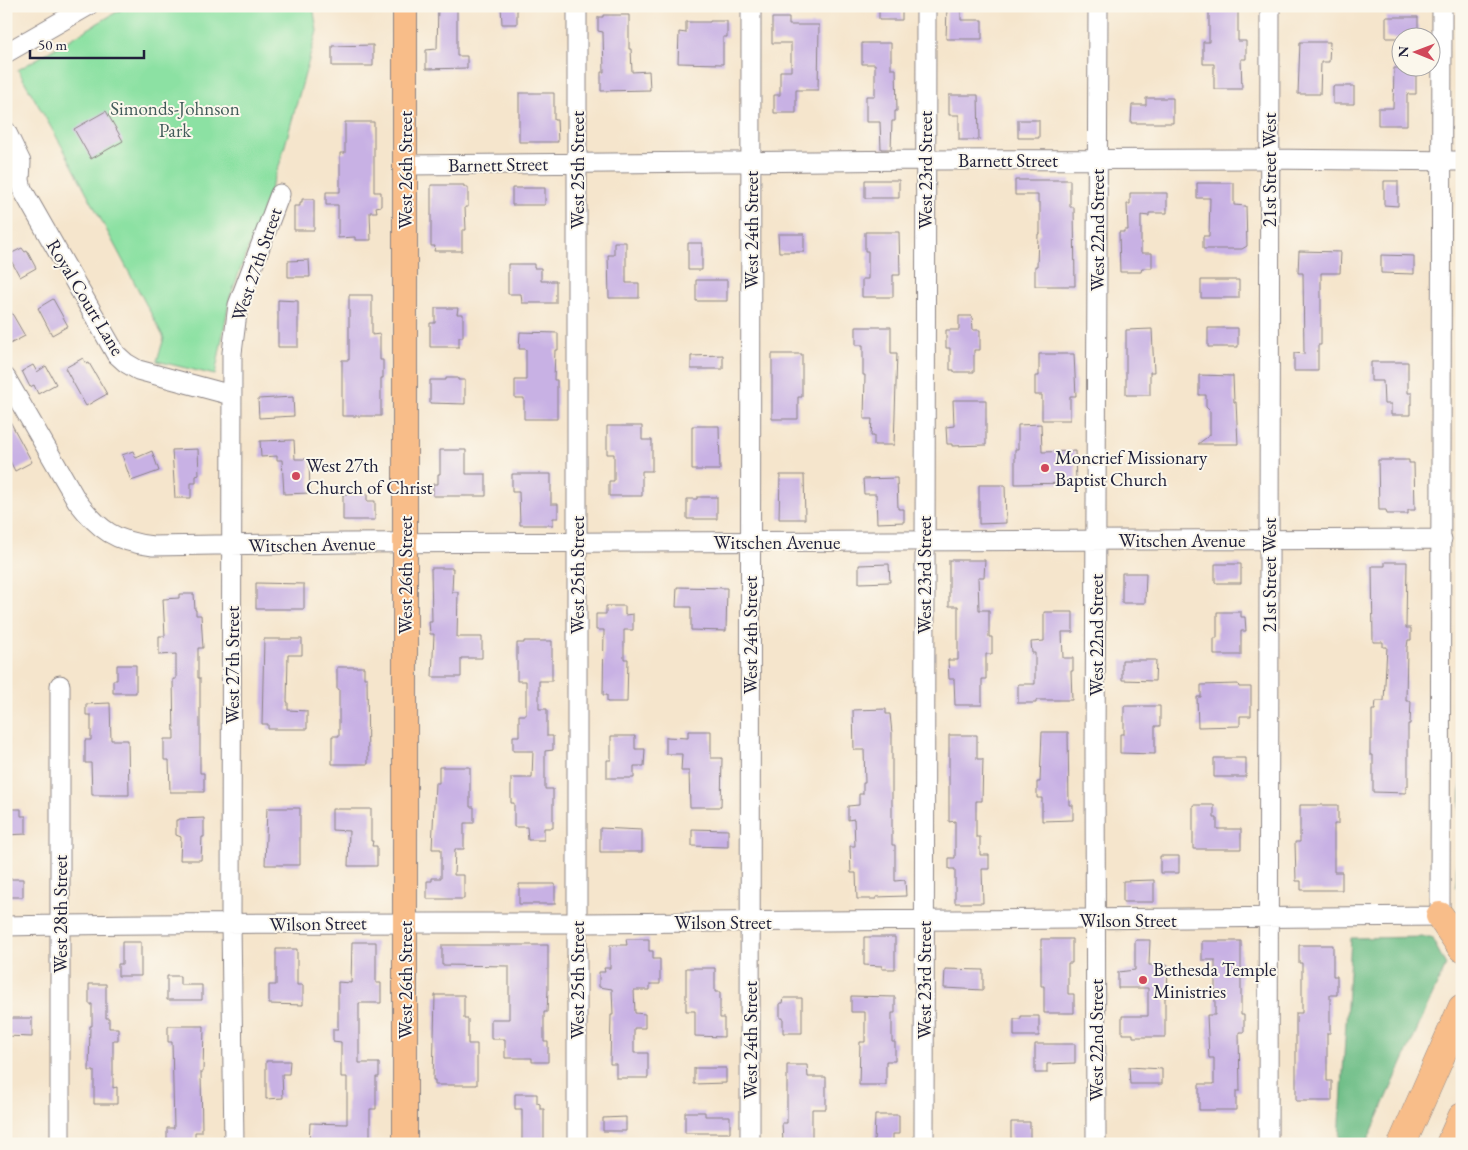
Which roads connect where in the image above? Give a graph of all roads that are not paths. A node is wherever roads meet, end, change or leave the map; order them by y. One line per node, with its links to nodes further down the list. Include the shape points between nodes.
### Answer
1 (88, 6): 9 (street)
2 (405, 6): 19 (main road, West 26th Street)
3 (577, 6): 18 (street, West 25th Street)
4 (751, 6): 17 (street, West 24th Street)
5 (926, 6): 13 (street, West 23rd Street)
6 (1098, 6): 14 (street, West 22nd Street)
7 (1270, 6): 12 (street, 21st Street West)
8 (1442, 6): 15 (street)
9 (55, 15): 10 (street)
10 (6, 53)
11 (6, 131): 22 (street, Royal Court Lane, via 21,162 22,189 116,354 138,370)
12 (1269, 159): 14 (street, Barnett Street); 15 (street, Barnett Street); 24 (street, 21st Street West)
13 (925, 160): 14 (street, Barnett Street); 17 (street, Barnett Street); 25 (street, West 23rd Street)
14 (1097, 160): 26 (street, West 22nd Street)
15 (1442, 160): 16 (street, Barnett Street); 23 (street)
16 (1462, 161)
17 (751, 162): 18 (street, Barnett Street); 27 (street, West 24th Street)
18 (577, 164): 19 (street, Barnett Street); 29 (street, West 25th Street)
19 (405, 165): 28 (main road, West 26th Street)
20 (280, 194): 22 (street, West 27th Street, via 238,305)
21 (6, 378): 30 (street, Witschen Avenue, via 77,501 98,526 113,536 140,545)
22 (231, 395): 30 (street, West 27th Street)
23 (1442, 539): 24 (street, Witschen Avenue); 32 (street)
24 (1268, 540): 26 (street, Witschen Avenue); 33 (street, 21st Street West)
25 (924, 541): 26 (street, Witschen Avenue); 27 (street, Witschen Avenue); 37 (street, West 23rd Street)
26 (1097, 541): 34 (street, West 22nd Street)
27 (750, 542): 29 (street, Witschen Avenue); 36 (street, West 24th Street)
28 (405, 543): 29 (street, Witschen Avenue); 30 (street, Witschen Avenue); 35 (main road, West 26th Street)
29 (578, 543): 38 (street, West 25th Street)
30 (232, 544): 39 (street, West 27th Street)
31 (60, 684): 40 (street, West 28th Street)
32 (1451, 916): 33 (street, Wilson Street); 42 (highway)
33 (1269, 919): 34 (street, Wilson Street); 52 (street, 21st Street West)
34 (1095, 920): 37 (street, Wilson Street); 51 (street, West 22nd Street)
35 (405, 922): 38 (street, Wilson Street); 39 (street, Wilson Street); 47 (main road, West 26th Street)
36 (751, 922): 37 (street, Wilson Street); 38 (street, Wilson Street); 49 (street, West 24th Street)
37 (924, 922): 50 (street, West 23rd Street)
38 (577, 923): 48 (street, West 25th Street)
39 (231, 924): 40 (street, Wilson Street); 46 (street, West 27th Street)
40 (60, 925): 41 (street, Wilson Street); 45 (street, West 28th Street)
41 (6, 926)
42 (1462, 948)
43 (1462, 1008): 53 (highway)
44 (1462, 1117): 54 (highway)
45 (60, 1144)
46 (234, 1144)
47 (405, 1144)
48 (577, 1144)
49 (750, 1144)
50 (924, 1144)
51 (1096, 1144)
52 (1268, 1144)
53 (1402, 1144)
54 (1450, 1144)

